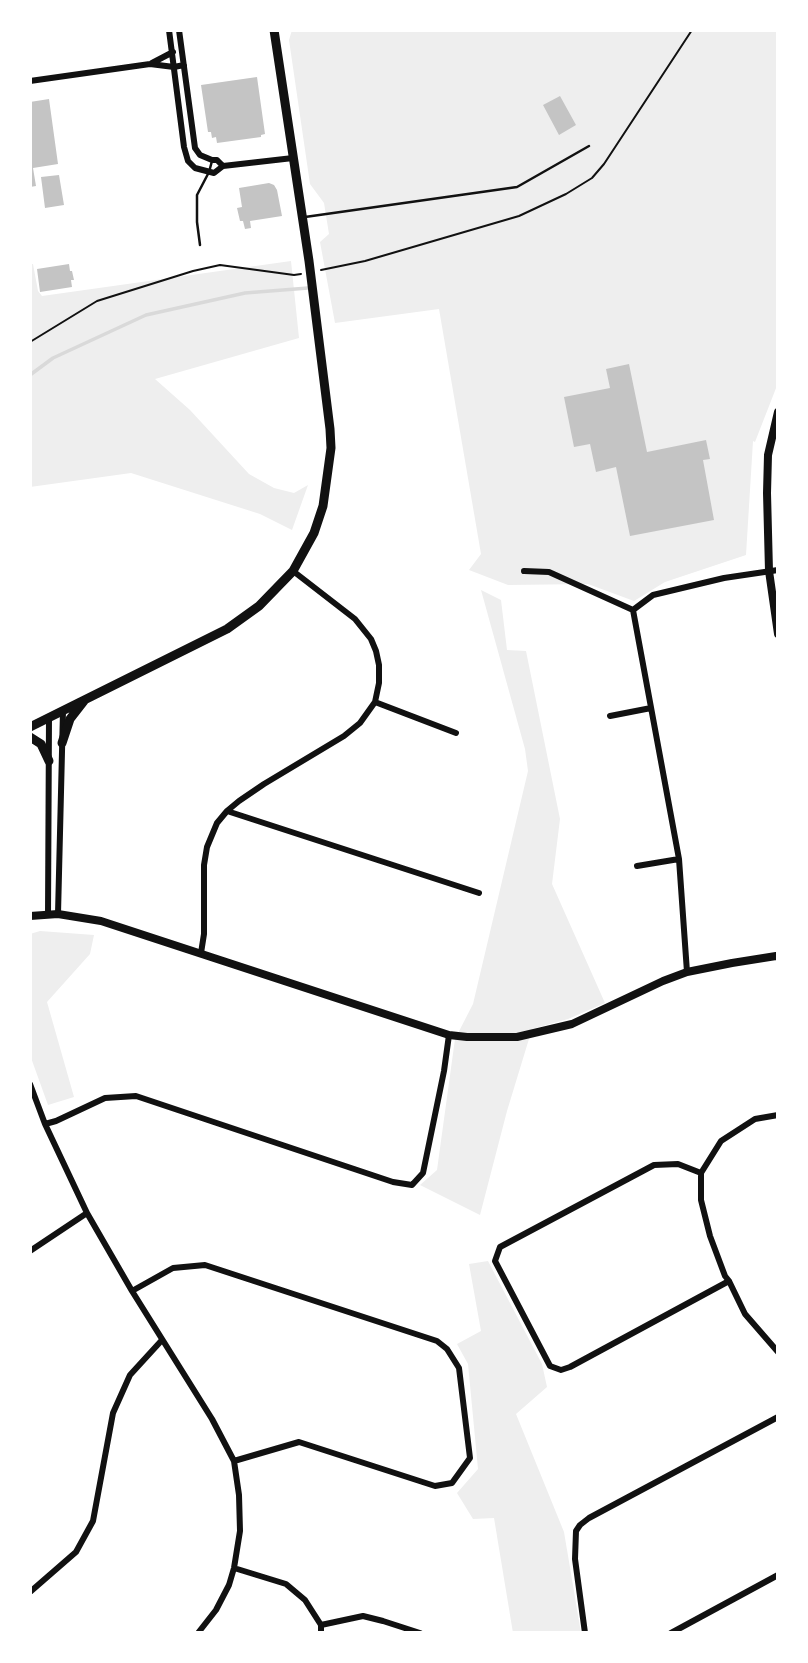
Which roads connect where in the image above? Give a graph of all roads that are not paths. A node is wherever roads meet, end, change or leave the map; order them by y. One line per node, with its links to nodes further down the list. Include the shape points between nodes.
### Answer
1 (169, 30): 7 (street)
2 (179, 30): 6 (street)
3 (274, 30): 5 (main road)
4 (280, 30): 5 (main road)
5 (276, 49): 13 (main road)
6 (182, 51): 7 (street); 9 (street)
7 (172, 52): 8 (street); 10 (street)
8 (150, 64): 10 (street); 11 (street)
9 (184, 65): 10 (street); 14 (street, via 195,148)
10 (174, 66): 16 (street, via 188,161)
11 (30, 81)
12 (589, 146): 17 (lane, via 517,187)
13 (293, 158): 15 (street); 17 (main road)
14 (212, 160): 15 (street); 16 (lane)
15 (223, 166): 16 (street)
16 (209, 173): 18 (lane, via 197,195)
17 (302, 218): 21 (main road, via 331,449 323,506)
18 (200, 245)
19 (778, 412): 20 (street, via 768,455 767,493)
20 (774, 570): 23 (street, via 653,595); 24 (street)
21 (293, 571): 25 (main road, via 259,606 227,629); 26 (street, via 355,619 371,639 379,665)
22 (524, 571): 23 (street, via 549,572)
23 (633, 610): 27 (street)
24 (778, 634)
25 (85, 700): 28 (main road); 34 (main road, via 70,719)
26 (375, 702): 32 (street); 36 (street, via 344,736)
27 (651, 708): 29 (street); 37 (street)
28 (63, 710): 30 (main road); 34 (street)
29 (610, 716)
30 (49, 717): 31 (main road); 35 (street)
31 (30, 727)
32 (456, 733)
33 (30, 737): 35 (main road, via 41,744)
34 (62, 743): 40 (street)
35 (49, 761): 41 (street)
36 (227, 811): 39 (street); 43 (street, via 207,847)
37 (679, 859): 38 (street); 45 (street)
38 (637, 866)
39 (479, 893)
40 (58, 914): 41 (street); 43 (street, via 101,921)
41 (47, 915): 42 (street)
42 (30, 916)
43 (201, 953): 46 (street)
44 (777, 956): 45 (street)
45 (687, 972): 46 (street, via 572,1024 517,1037)
46 (449, 1035): 49 (street, via 423,1173 412,1185 136,1096 105,1098)
47 (30, 1084): 49 (street)
48 (778, 1115): 50 (street, via 755,1119 720,1141)
49 (45, 1124): 51 (street)
50 (701, 1173): 53 (street, via 701,1200 710,1236); 53 (street, via 678,1164 654,1165 500,1247 495,1261 550,1366 561,1370)
51 (87, 1213): 52 (street); 54 (street)
52 (30, 1251)
53 (729, 1281): 56 (street, via 745,1314)
54 (132, 1291): 55 (street); 58 (street, via 173,1268 205,1265 438,1341 459,1368 470,1458 452,1483 435,1486 299,1442)
55 (162, 1340): 58 (street); 61 (street, via 130,1375 113,1413 93,1521 76,1552)
56 (778, 1352)
57 (778, 1417): 66 (street, via 580,1525 575,1559)
58 (234, 1461): 59 (street, via 240,1531)
59 (234, 1568): 62 (street, via 286,1584 305,1600); 63 (street, via 216,1610)
60 (778, 1575): 67 (street)
61 (30, 1592)
62 (321, 1625): 64 (street); 65 (street, via 363,1616)
63 (198, 1633)
64 (321, 1633)
65 (420, 1633)
66 (585, 1633)
67 (671, 1633)

